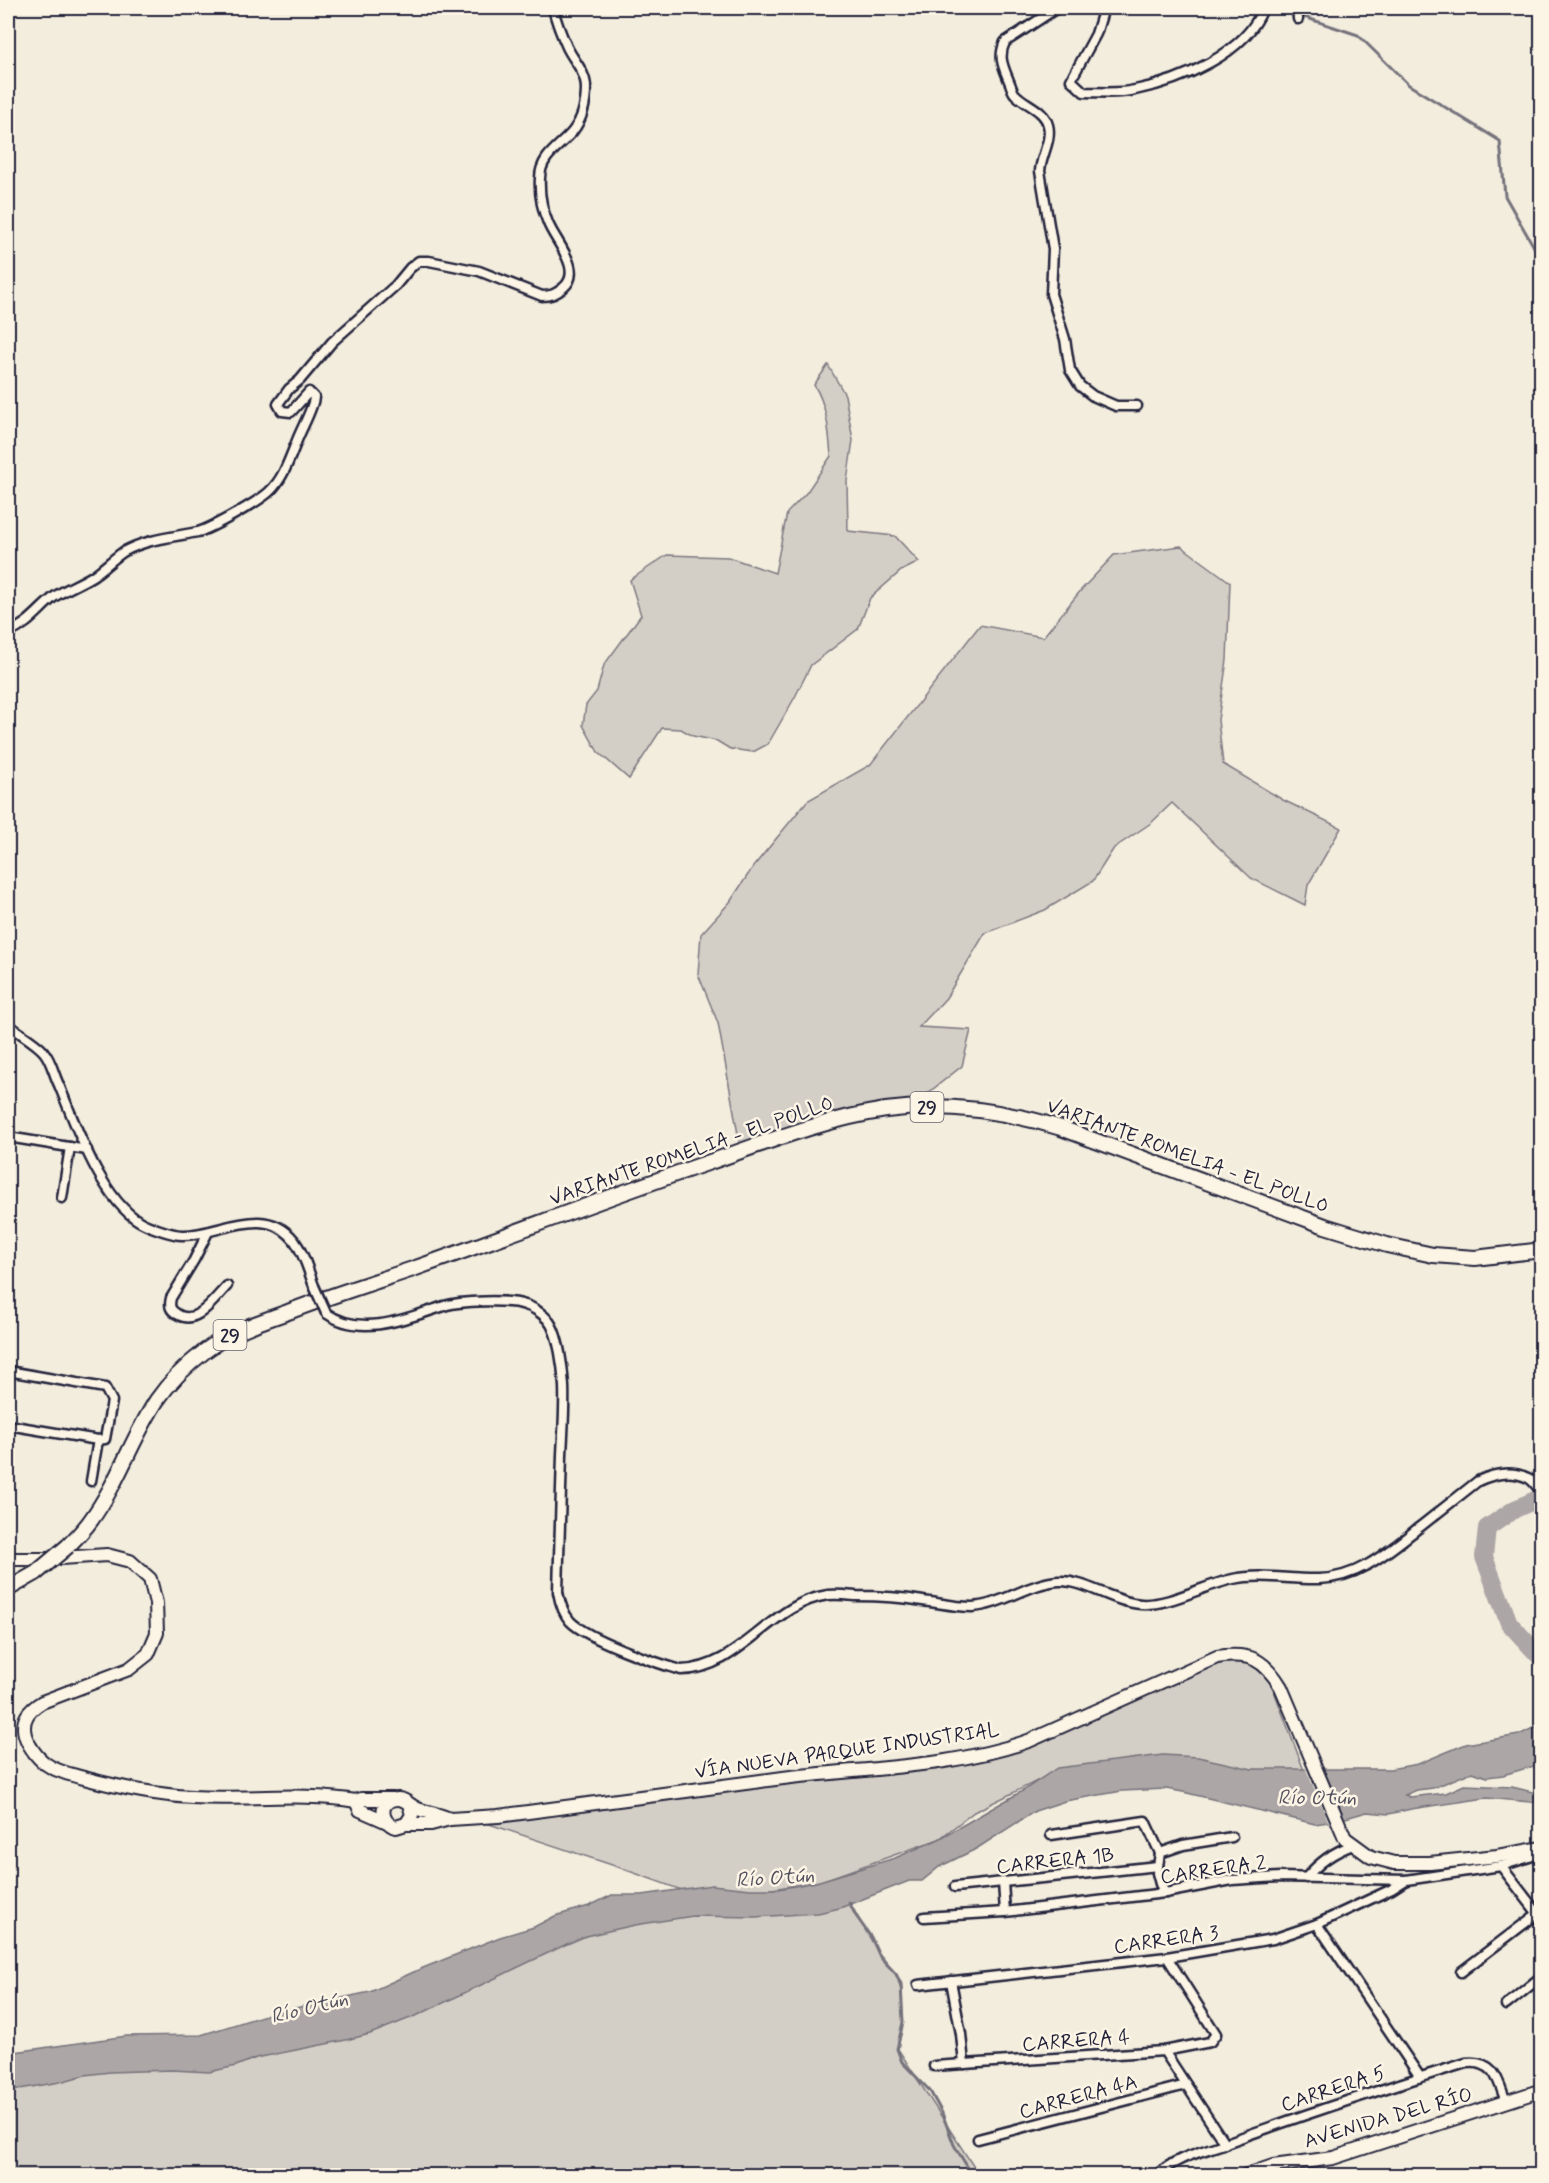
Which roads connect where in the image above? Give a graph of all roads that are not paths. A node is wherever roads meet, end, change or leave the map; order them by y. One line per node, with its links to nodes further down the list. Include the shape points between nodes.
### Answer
1 (553, 8): 8 (street, via 586,86 580,121 542,164 540,177 549,226 568,260 571,276 566,287 552,296 542,296 479,272 420,261 332,342 278,404 282,411 291,412 309,392 314,397 284,473 270,492 217,525 124,552)
2 (1058, 8): 7 (street, via 1005,42 1000,62 1015,94 1044,115 1049,127 1040,171 1053,249 1051,294 1070,370 1080,386 1093,396 1116,406)
3 (1104, 8): 4 (street, via 1096,34 1071,80 1084,92 1133,91 1179,78 1238,44)
4 (1263, 8)
5 (1297, 8): 6 (street)
6 (1298, 19)
7 (1137, 406)
8 (8, 633)
9 (8, 1024): 12 (street, via 44,1052)
10 (8, 1137): 11 (street)
11 (70, 1147): 12 (street); 13 (street)
12 (87, 1150): 14 (street, via 126,1212 141,1222 180,1236)
13 (62, 1198)
14 (208, 1232): 16 (street, via 169,1305 184,1318 194,1318); 21 (street, bridge, via 244,1222 280,1229 300,1249 326,1313 340,1321 406,1320 463,1302 515,1302 548,1320 556,1335 564,1386 560,1604 567,1618 584,1633 681,1670 720,1661 780,1616 810,1599 829,1595 892,1597 974,1607 1030,1587 1061,1581 1121,1601 1151,1604 1243,1577 1319,1579 1361,1569 1380,1559 1478,1481 1498,1474 1529,1478)
15 (1542, 1250): 23 (highway, VARIANTE ROMELIA - EL POLLO / 29, bridge, via 1475,1258 1433,1255 1387,1245 1325,1226 1061,1128 999,1113 927,1107 858,1114 657,1180 222,1339 180,1372 158,1398 92,1519 36,1573)
16 (227, 1286)
17 (8, 1371): 19 (street, via 105,1388 112,1401 105,1439)
18 (8, 1425): 19 (street)
19 (98, 1440): 20 (street)
20 (91, 1481)
21 (1542, 1493)
22 (8, 1559): 25 (main road, VÍA NUEVA PARQUE INDUSTRIAL, via 107,1555 130,1561 150,1579 156,1603 157,1633 148,1654 129,1669 30,1709 23,1724 26,1736 29,1746 46,1764 124,1788 192,1797 319,1797)
23 (8, 1589)
24 (393, 1799): 25 (main road, VÍA NUEVA PARQUE INDUSTRIAL); 26 (main road, VÍA NUEVA PARQUE INDUSTRIAL); 28 (main road, via 384,1808)
25 (356, 1801): 28 (main road, VÍA NUEVA PARQUE INDUSTRIAL, via 360,1810)
26 (409, 1804): 27 (main road, VÍA NUEVA PARQUE INDUSTRIAL); 29 (main road, via 412,1815)
27 (450, 1819): 29 (main road, VÍA NUEVA PARQUE INDUSTRIAL); 32 (main road, VÍA NUEVA PARQUE INDUSTRIAL, via 1002,1751 1217,1657 1238,1655 1269,1668 1281,1687)
28 (385, 1821): 29 (main road, VÍA NUEVA PARQUE INDUSTRIAL, via 393,1827)
29 (406, 1824)
30 (1051, 1835): 34 (street, via 1145,1821)
31 (1232, 1837): 34 (street)
32 (1349, 1842): 33 (main road, via 1371,1857 1394,1863 1472,1860); 38 (street)
33 (1542, 1848)
34 (1160, 1853): 36 (street)
35 (1542, 1853): 37 (street, CARRERA 2)
36 (1158, 1866): 40 (street, CARRERA 1B); 42 (street, via 1160,1884)
37 (1501, 1866): 39 (street, CARRERA 2); 44 (street)
38 (1306, 1878): 39 (street, CARRERA 2); 42 (street, CARRERA 2, via 1232,1880)
39 (1406, 1880): 46 (street, CARRERA 3)
40 (1003, 1882): 41 (street, CARRERA 1B); 43 (street)
41 (955, 1887)
42 (1166, 1893): 43 (street, CARRERA 2)
43 (1005, 1912): 45 (street, CARRERA 2)
44 (1540, 1915): 48 (street)
45 (924, 1917)
46 (1317, 1924): 47 (street, CARRERA 3, via 1273,1939); 56 (street)
47 (1167, 1957): 50 (street, CARRERA 3); 53 (street, CARRERA 4, via 1216,2034 1210,2042)
48 (1461, 1972)
49 (1542, 1976): 52 (street)
50 (951, 1981): 51 (street, CARRERA 3); 54 (street)
51 (918, 1985)
52 (1506, 2005)
53 (1164, 2051): 54 (street, CARRERA 4); 57 (street)
54 (964, 2064): 55 (street, CARRERA 4)
55 (934, 2066)
56 (1420, 2077): 59 (street, CARRERA 5, via 1466,2063 1484,2064 1496,2076); 61 (street, CARRERA 5)
57 (1186, 2085): 60 (street, CARRERA 4A); 61 (street)
58 (1542, 2090): 59 (main road, AVENIDA DEL RÍO)
59 (1506, 2102): 63 (main road, AVENIDA DEL RÍO, via 1342,2155 1273,2166)
60 (978, 2139)
61 (1225, 2144): 62 (street, CARRERA 5, via 1185,2157)
62 (1156, 2175)
63 (1244, 2175)

